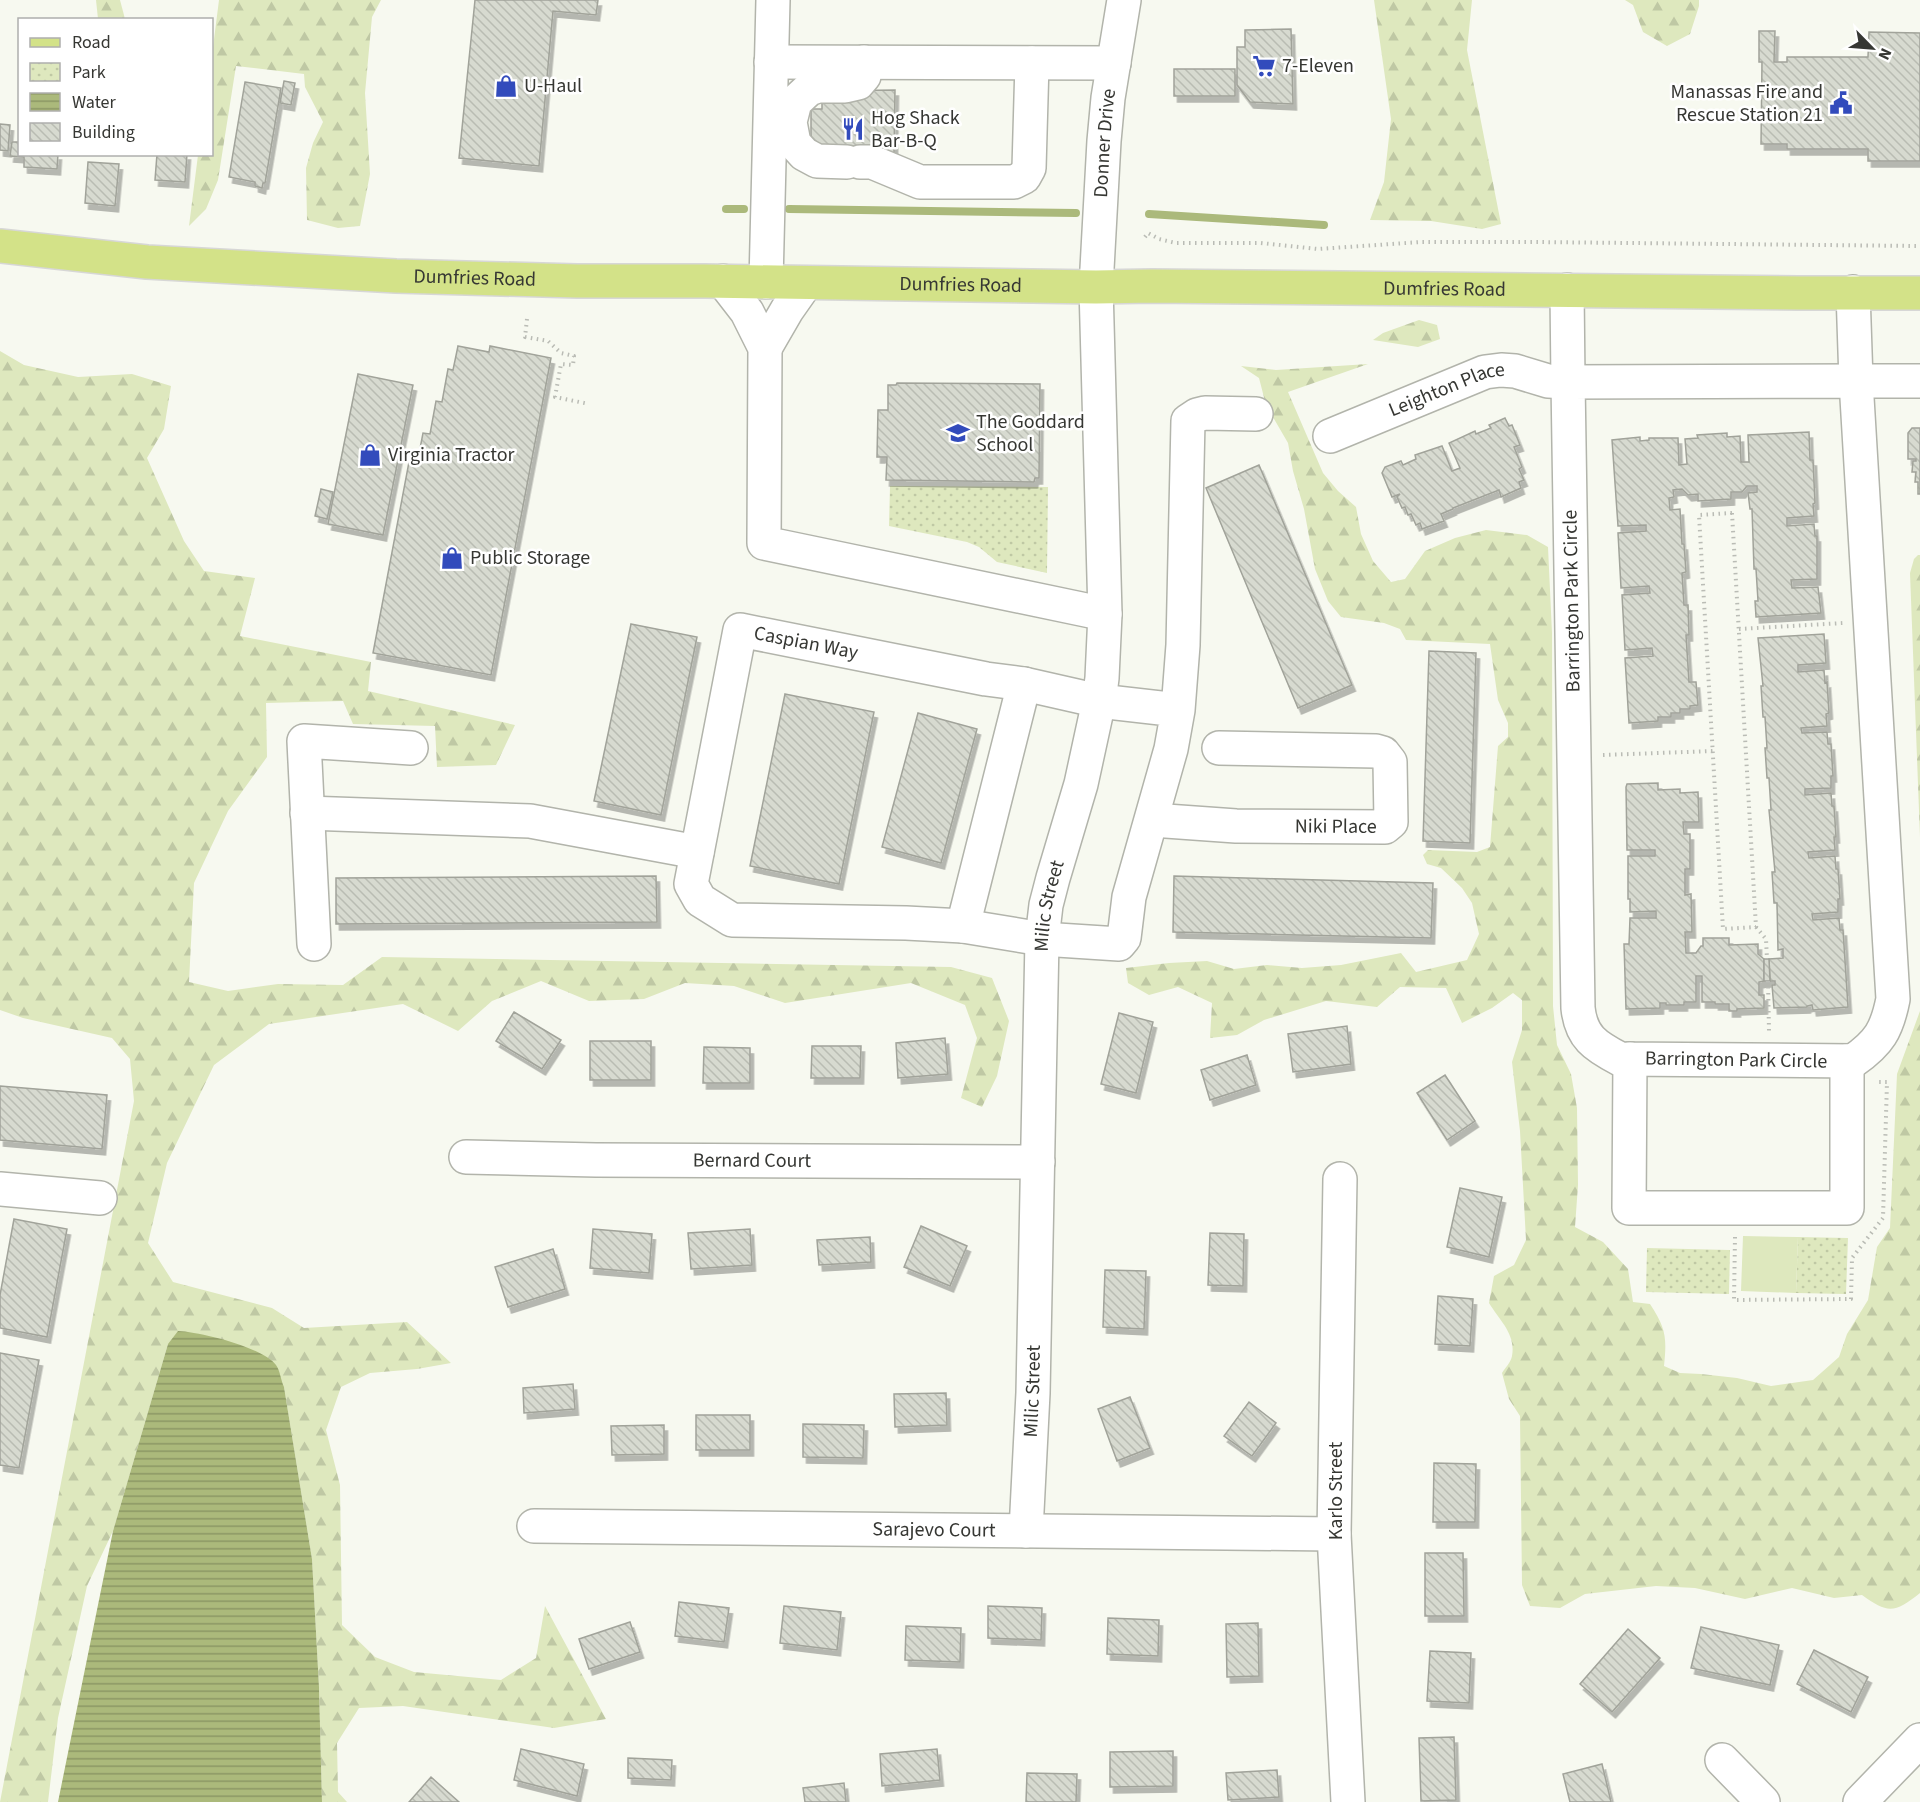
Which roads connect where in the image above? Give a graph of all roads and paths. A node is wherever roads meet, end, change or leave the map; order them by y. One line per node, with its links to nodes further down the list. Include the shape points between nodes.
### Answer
1 (773, 0): 3 (street)
2 (1124, 0): 6 (street, Donner Drive)
3 (771, 62): 4 (street); 11 (street)
4 (864, 62): 5 (street); 5 (street, via 864,76 858,83 818,86 795,102 790,122 794,143 817,161 872,162 920,182 1014,182 1024,177 1029,168)
5 (1032, 63): 6 (street)
6 (1114, 63): 13 (street, Donner Drive, via 1104,141)
7 (1145, 237): 9 (path, via 1148,233 1176,243 1261,243 1318,249 1524,242)
8 (0, 246): 10 (main road, Dumfries Road, via 147,262 396,276)
9 (1920, 246)
10 (723, 281): 11 (main road, Dumfries Road); 18 (street, via 747,312)
11 (766, 282): 12 (main road, Dumfries Road)
12 (806, 283): 13 (main road, Dumfries Road); 18 (street)
13 (1096, 287): 14 (main road, Dumfries Road); 25 (street, Milic Street)
14 (1567, 290): 15 (main road, Dumfries Road); 21 (street, Barrington Park Circle)
15 (1853, 292): 16 (main road, Dumfries Road); 19 (street, Barrington Park Circle)
16 (1920, 292)
17 (527, 320): 22 (path, via 525,338 548,340 561,353 574,356 573,365 561,364 555,397)
18 (765, 348): 25 (street, via 764,543)
19 (1856, 381): 20 (street); 21 (street); 26 (street, Barrington Park Circle)
20 (1920, 381)
21 (1568, 382): 24 (street, Leighton Place, via 1501,370 1485,372); 34 (street, Barrington Park Circle)
22 (589, 404)
23 (1256, 414): 30 (street, via 1205,413 1188,421)
24 (1330, 436)
25 (1105, 614): 29 (street, Milic Street)
26 (1870, 621): 27 (path); 46 (street, Barrington Park Circle, via 1893,999 1882,1035 1869,1050)
27 (1739, 629): 33 (path, via 1732,513 1699,515); 39 (path)
28 (1024, 684): 29 (street, Caspian Way); 37 (street, Caspian Way, via 740,630); 38 (street)
29 (1099, 700): 30 (street); 40 (street, Milic Street, via 1081,784 1046,905)
30 (1178, 710): 36 (street)
31 (411, 748): 35 (street, via 304,741)
32 (1220, 748): 36 (street, Niki Place, via 1383,753 1390,762 1391,822 1385,827 1248,826)
33 (1713, 752): 34 (path); 39 (path, via 1723,929)
34 (1574, 755): 44 (street, Barrington Park Circle, via 1580,1023 1603,1050 1620,1059)
35 (307, 813): 37 (street, via 530,821); 41 (street)
36 (1152, 820): 40 (street, via 1129,897 1124,938 1119,944)
37 (697, 852): 38 (street, Caspian Way, via 691,884 700,900 732,920)
38 (963, 926): 40 (street, Caspian Way)
39 (1756, 927): 42 (path, via 1766,939)
40 (1042, 939): 48 (street, Milic Street)
41 (314, 944)
42 (1767, 959)
43 (1768, 981): 45 (path)
44 (1630, 1059): 45 (street, Barrington Park Circle); 46 (street, via 1629,1208 1847,1208)
45 (1770, 1061): 46 (street, Barrington Park Circle)
46 (1847, 1061)
47 (466, 1157): 48 (street, Bernard Court)
48 (1038, 1162): 55 (street, Milic Street)
49 (1340, 1179): 56 (street, Karlo Street)
50 (0, 1189): 51 (street)
51 (100, 1198)
52 (1734, 1290): 53 (path)
53 (1742, 1290)
54 (534, 1526): 55 (street, Sarajevo Court)
55 (1026, 1530): 56 (street, Sarajevo Court)
56 (1335, 1534): 59 (street, Karlo Street)
57 (1920, 1740): 61 (street)
58 (1722, 1760): 60 (street)
59 (1348, 1802)
60 (1763, 1802)
61 (1860, 1802)

